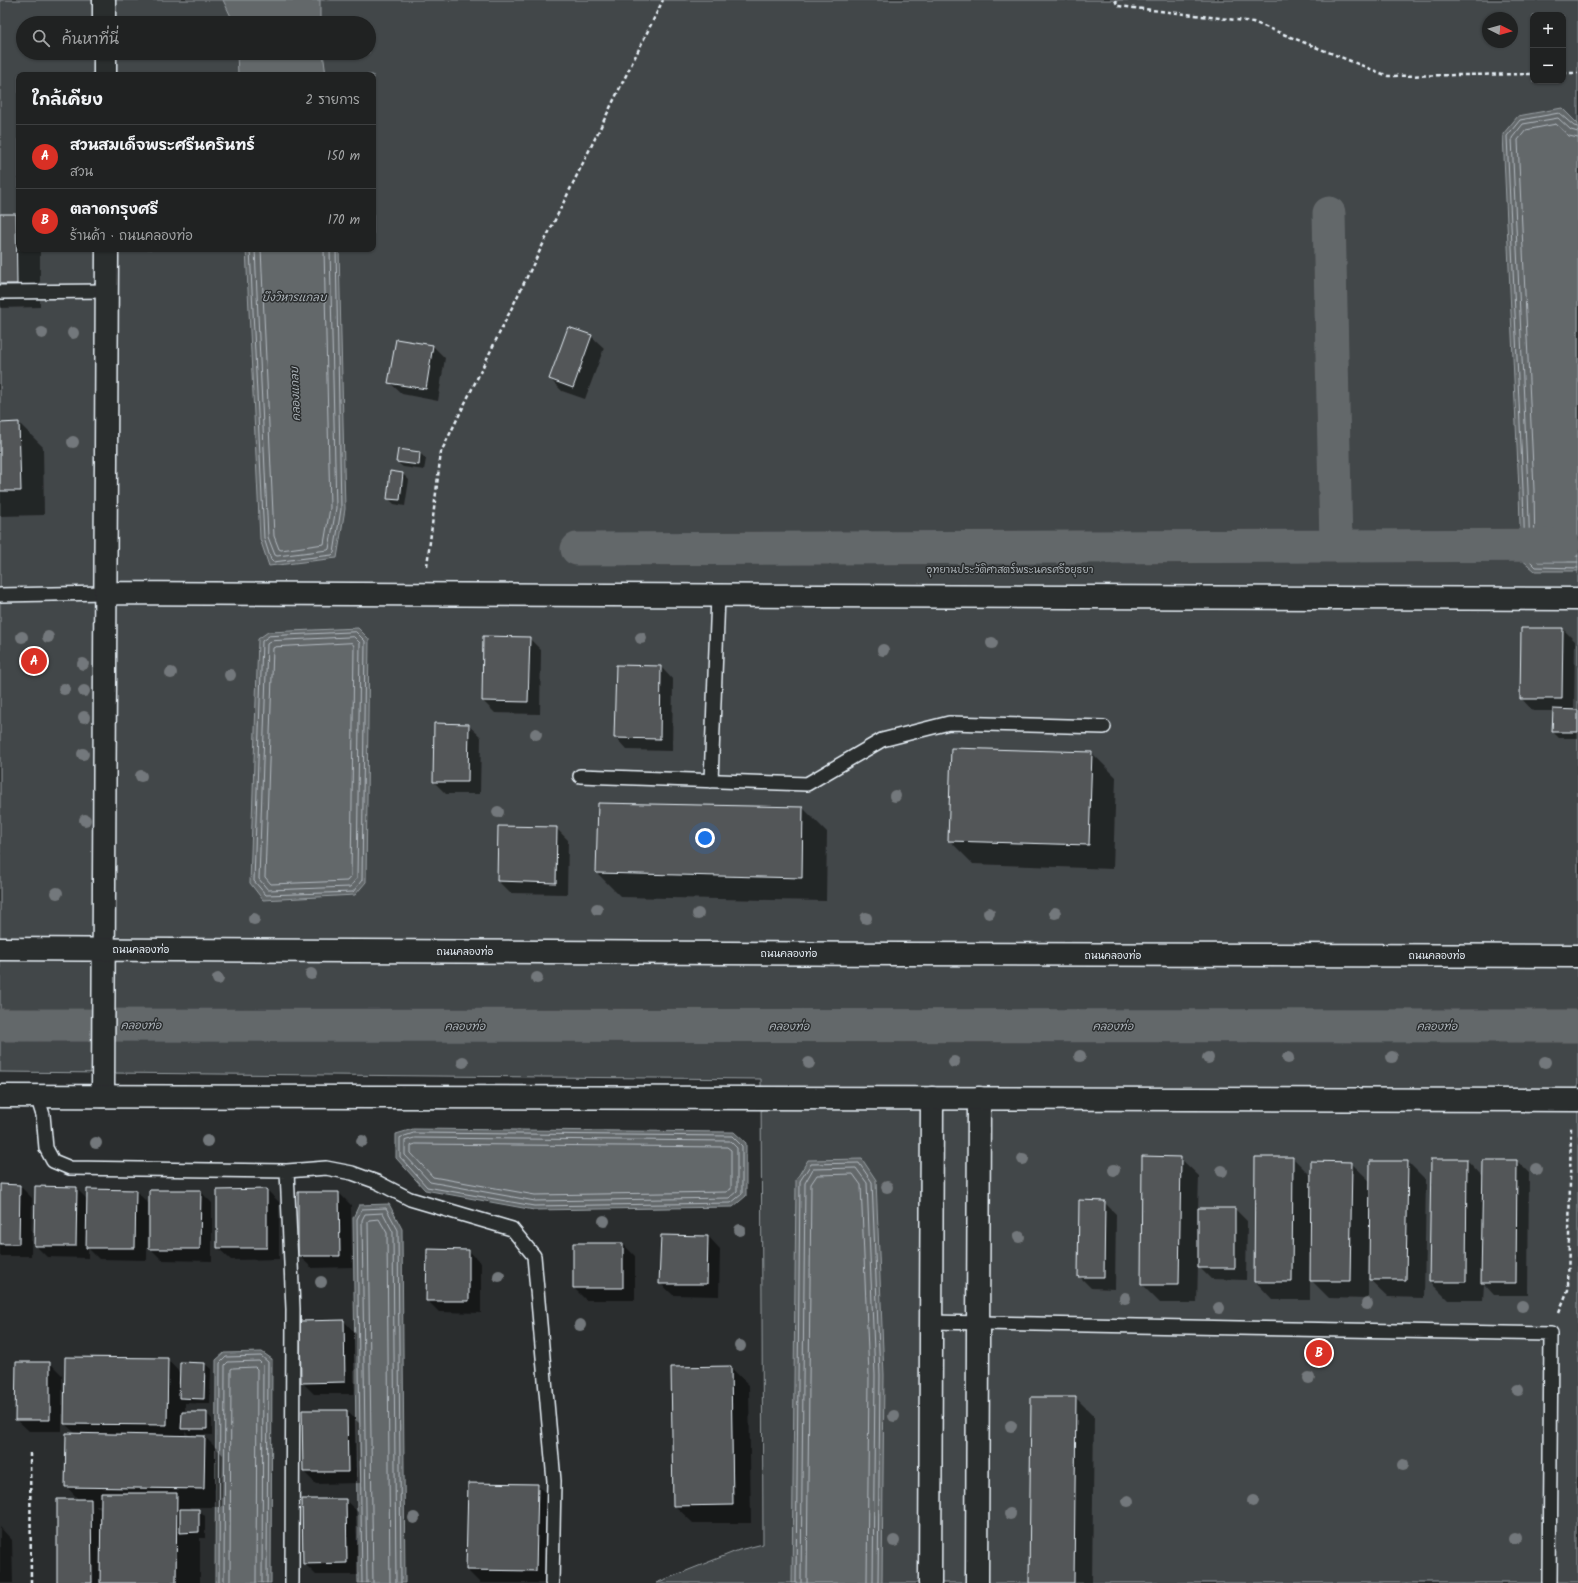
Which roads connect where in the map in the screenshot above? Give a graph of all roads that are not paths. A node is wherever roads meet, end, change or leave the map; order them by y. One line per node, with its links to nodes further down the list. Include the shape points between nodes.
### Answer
1 (104, 0): 2 (street)
2 (104, 16)
3 (105, 60): 4 (street)
4 (105, 72)
5 (107, 252): 6 (street)
6 (108, 290): 7 (lane); 8 (street)
7 (0, 292)
8 (106, 593): 9 (lane); 10 (street); 16 (street)
9 (0, 595)
10 (718, 596): 11 (street); 14 (lane)
11 (1578, 599)
12 (1104, 727): 14 (lane, via 949,723 882,740 807,784)
13 (580, 776): 14 (lane)
14 (711, 781)
15 (0, 949): 16 (street, ถนนคลองท่อ)
16 (103, 949): 17 (street, ถนนคลองท่อ); 20 (street)
17 (1578, 956)
18 (0, 1096): 19 (street)
19 (37, 1096): 20 (street); 24 (lane, via 46,1148 53,1162 70,1168)
20 (102, 1096): 21 (street)
21 (932, 1098): 22 (street); 25 (street)
22 (979, 1098): 23 (street); 26 (street)
23 (1575, 1100)
24 (287, 1171): 27 (lane, via 293,1309); 28 (lane, via 326,1168 352,1173 377,1182 410,1199 512,1229 534,1256 554,1481)
25 (931, 1322): 26 (lane); 29 (street)
26 (978, 1323): 30 (street); 31 (lane, via 1551,1334)
27 (292, 1583)
28 (552, 1583)
29 (930, 1583)
30 (977, 1583)
31 (1549, 1583)

